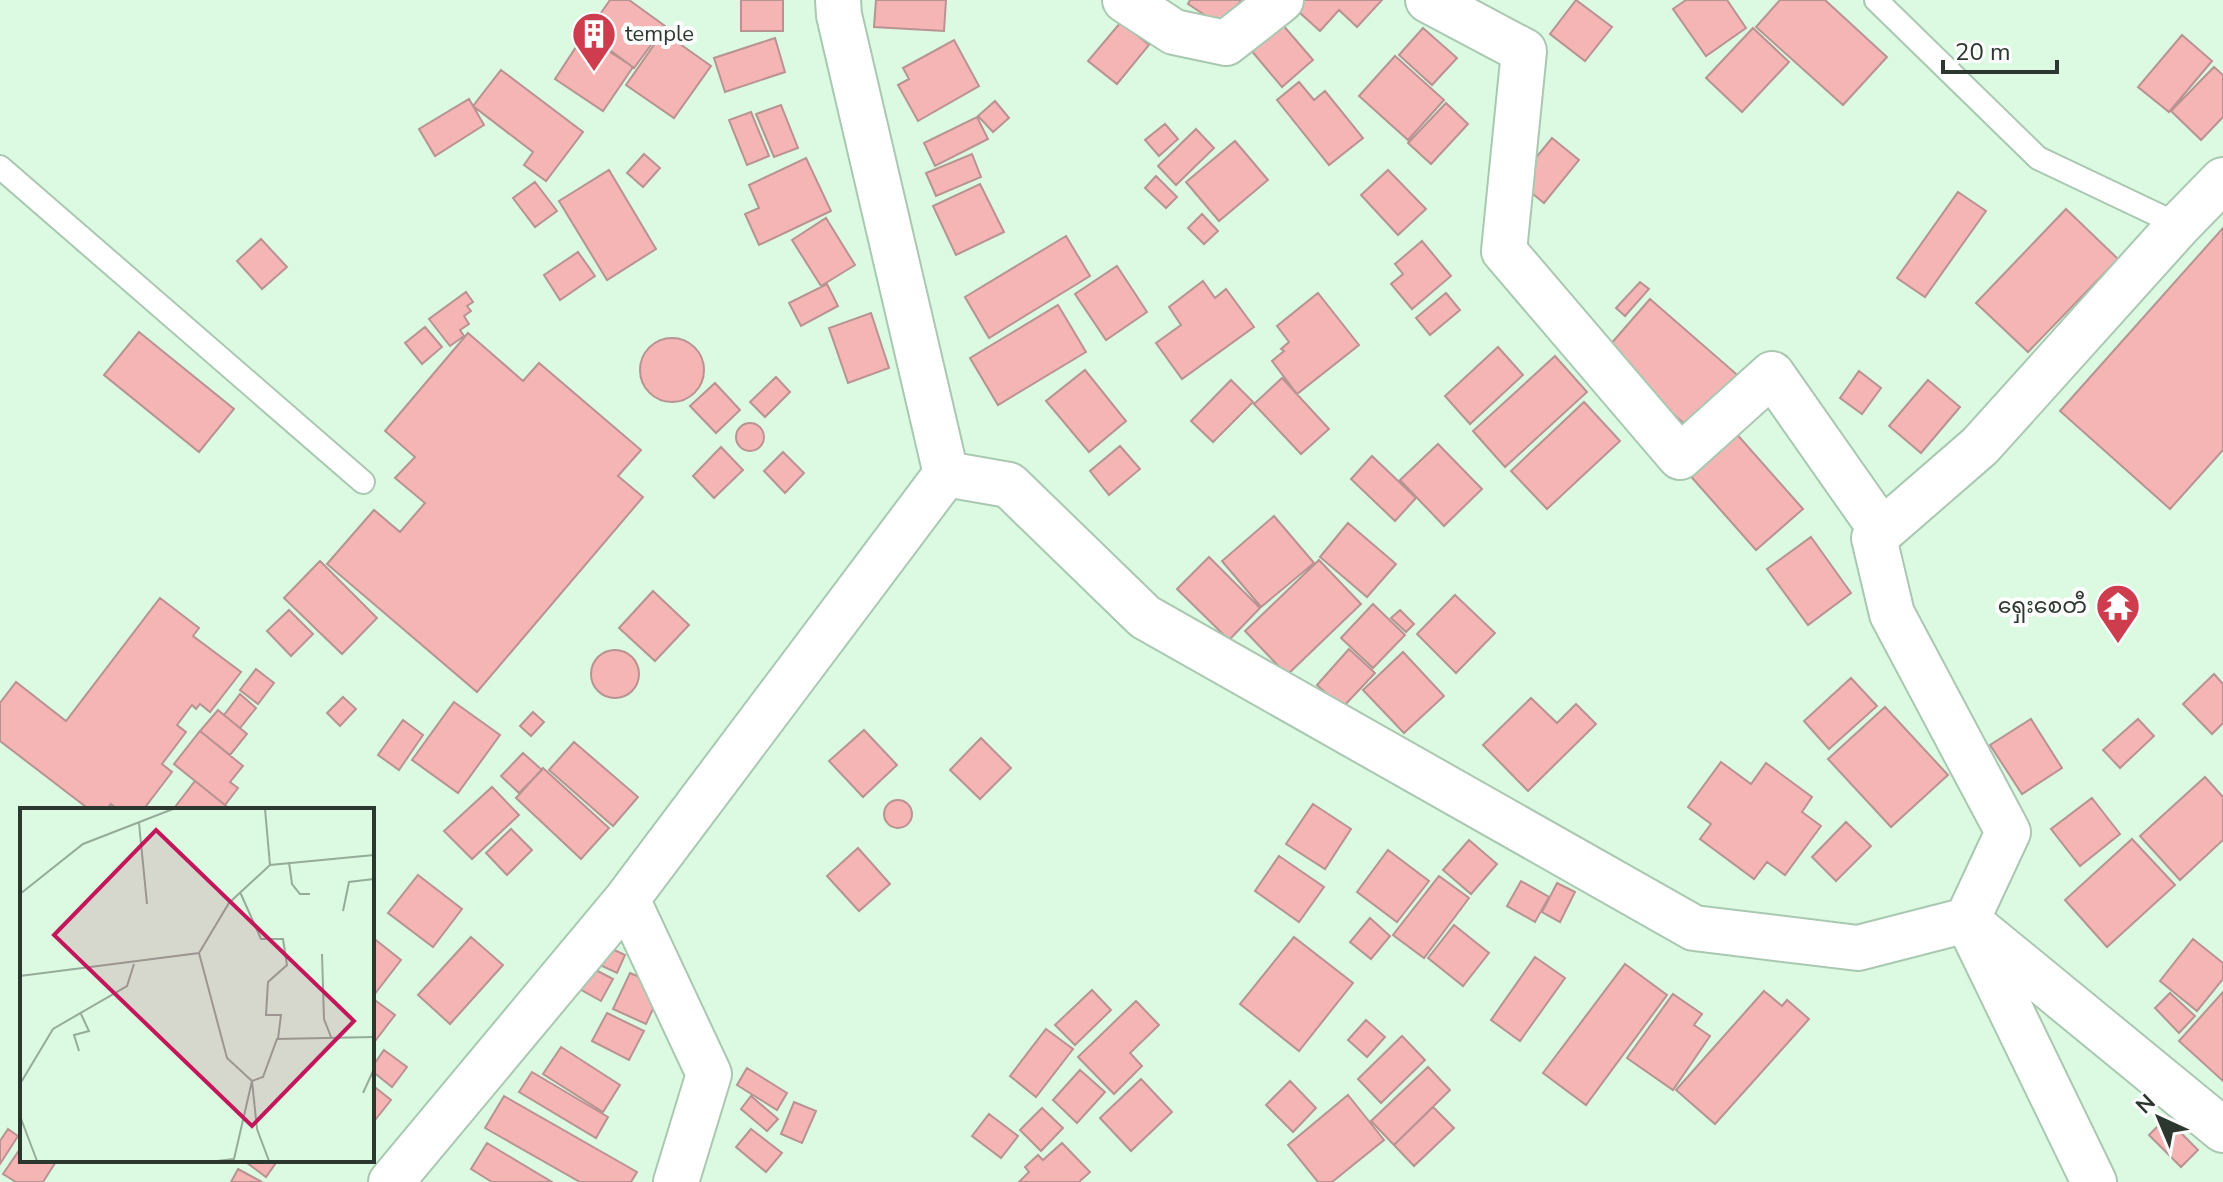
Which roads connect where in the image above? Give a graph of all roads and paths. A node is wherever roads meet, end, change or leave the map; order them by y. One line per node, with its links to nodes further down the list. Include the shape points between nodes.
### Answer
1 (838, 0): 9 (street)
2 (1125, 0): 3 (street, via 1174,32 1226,43)
3 (1281, 0)
4 (1428, 0): 11 (street, via 1524,51 1504,251 1680,457 1772,374)
5 (1876, 0): 8 (lane, via 2038,158)
6 (0, 167): 10 (lane)
7 (2223, 180): 8 (street)
8 (2179, 225): 11 (street, via 1980,446)
9 (946, 474): 12 (street); 13 (street, via 1009,485 1145,617 1694,928 1858,948)
10 (363, 482)
11 (1882, 531): 13 (street, via 1874,538 1892,614 2008,832)
12 (627, 899): 15 (street); 16 (street, via 709,1074)
13 (1967, 920): 14 (street); 17 (street)
14 (2223, 1130)
15 (391, 1182)
16 (676, 1182)
17 (2094, 1182)

